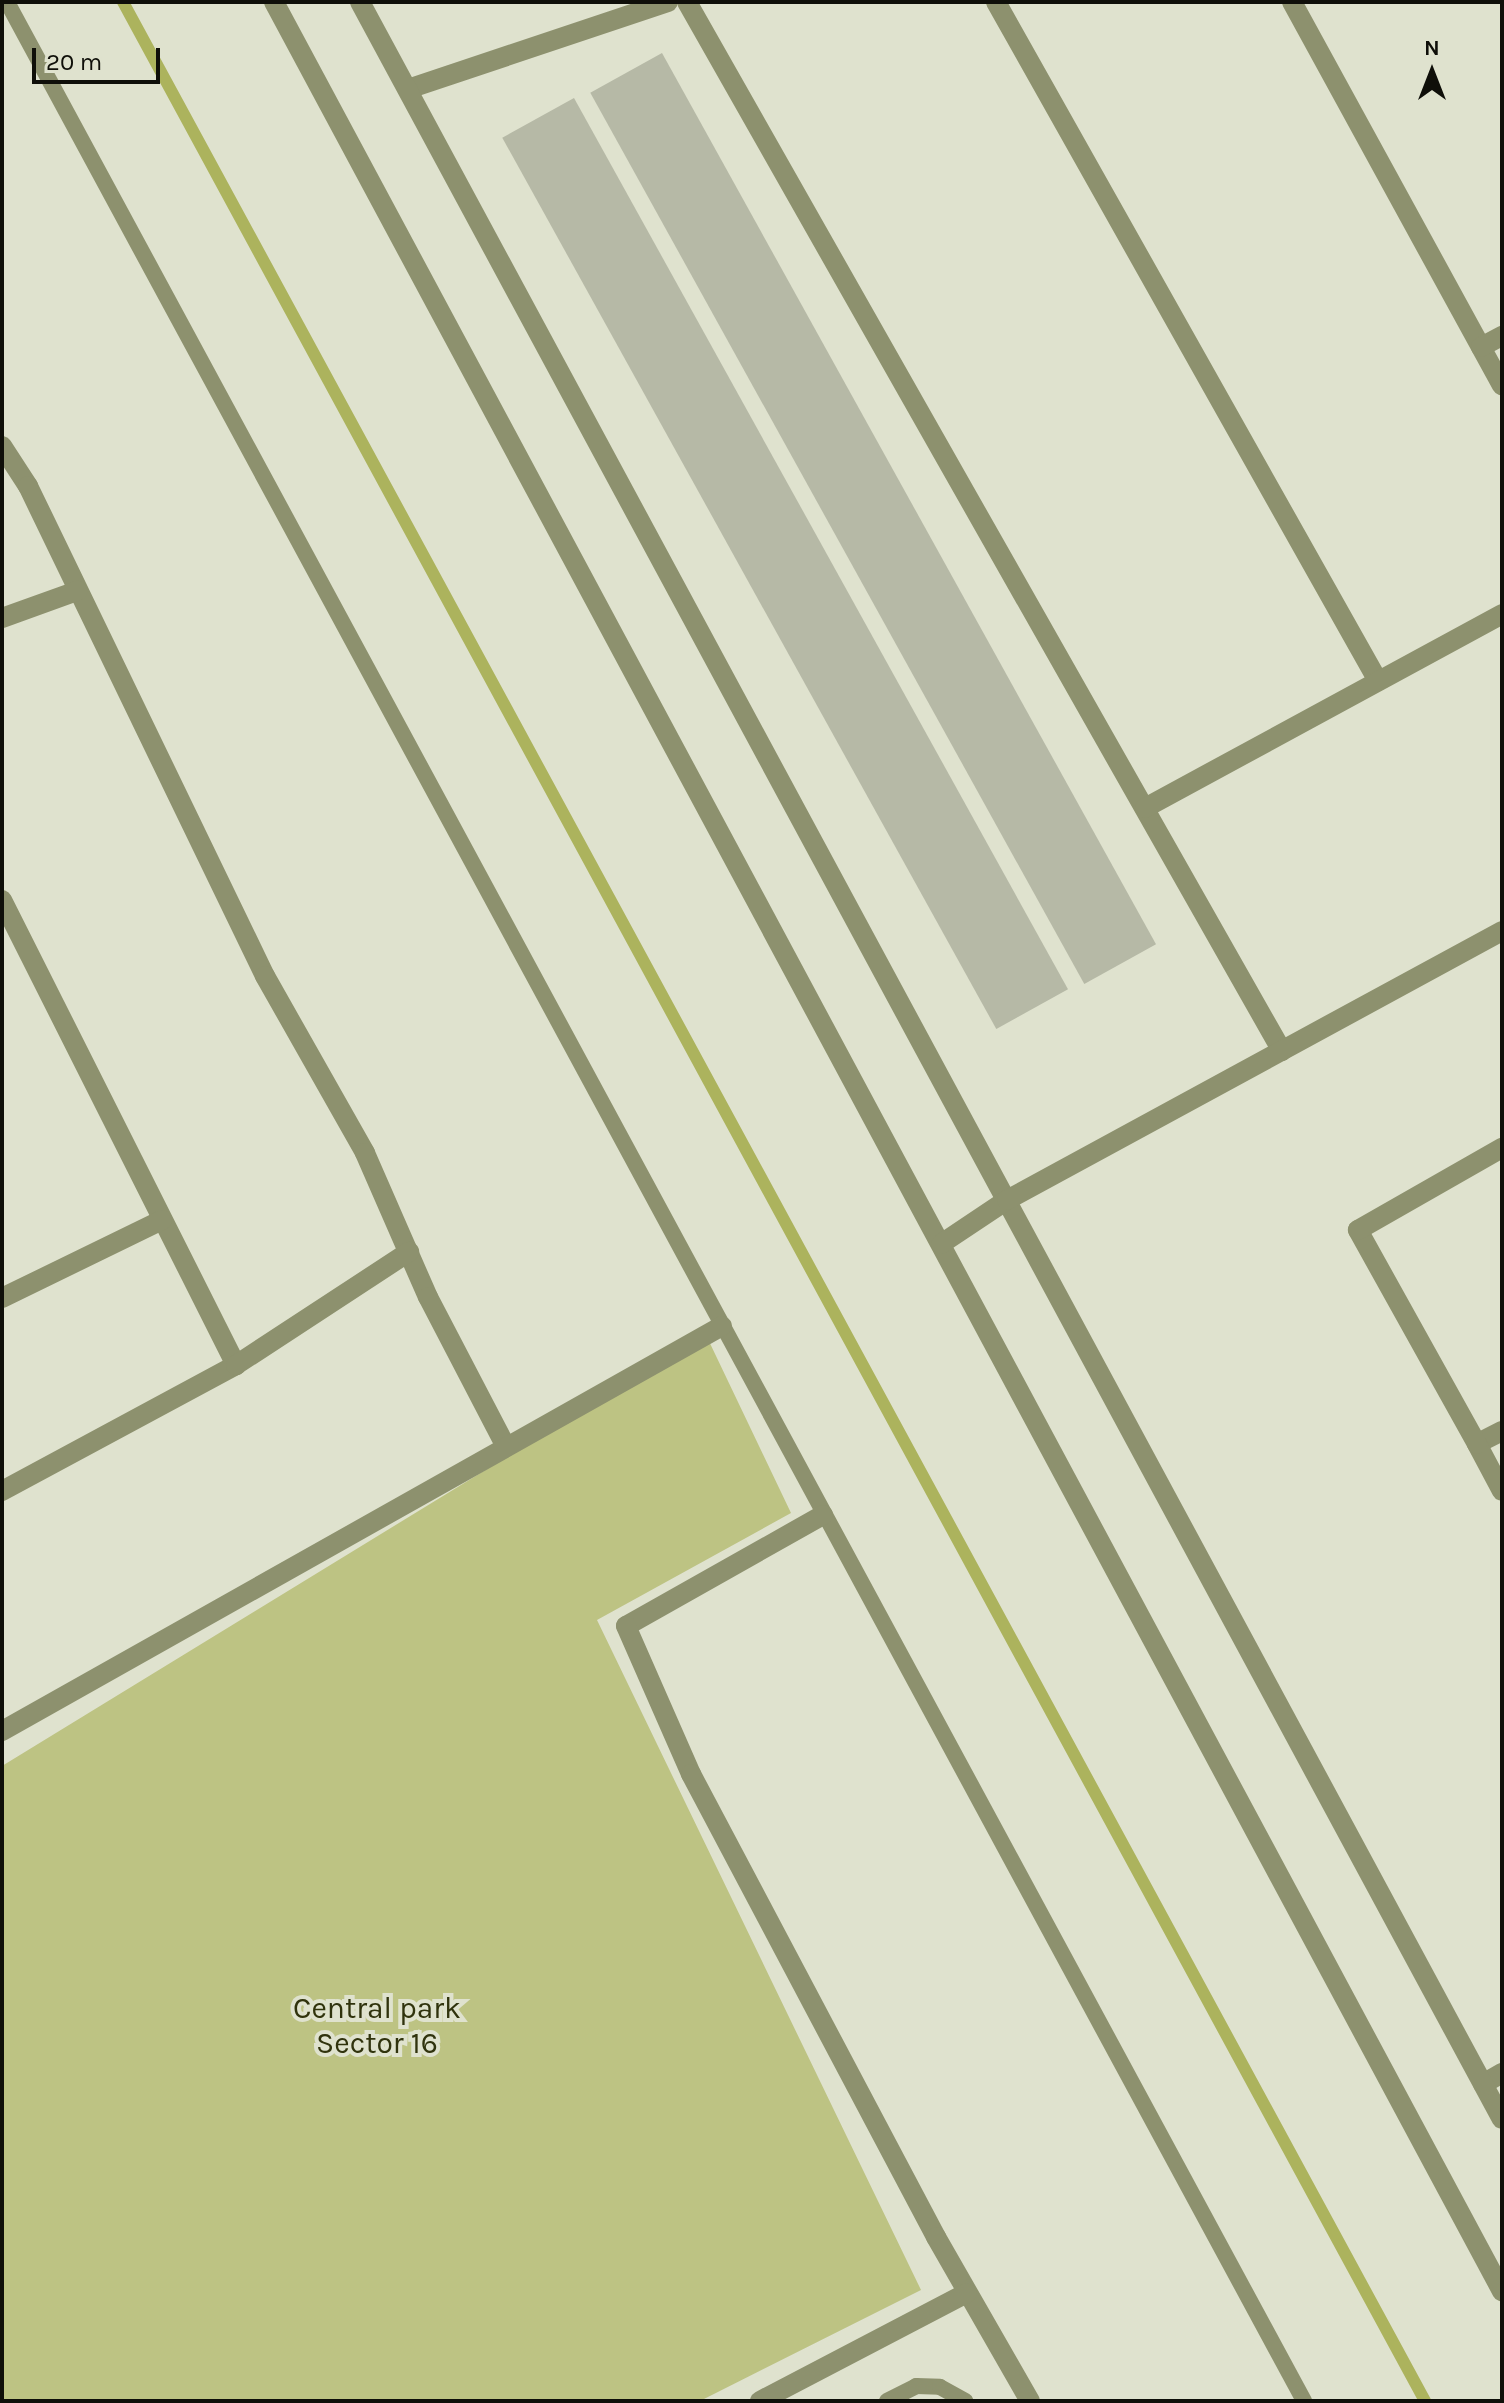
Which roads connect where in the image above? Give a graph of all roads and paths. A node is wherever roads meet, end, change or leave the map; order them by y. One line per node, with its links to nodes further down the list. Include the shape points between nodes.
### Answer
1 (7, 2): 27 (lane)
2 (274, 2): 24 (street)
3 (360, 2): 8 (street)
4 (668, 2): 8 (street)
5 (687, 2): 17 (street)
6 (996, 2): 16 (street)
7 (1292, 2): 10 (street)
8 (408, 89): 22 (street)
9 (1502, 336): 10 (street)
10 (1481, 347): 11 (street)
11 (1502, 385)
12 (2, 446): 13 (street)
13 (77, 591): 15 (street); 25 (street, via 265,976 365,1153)
14 (1502, 614): 16 (street)
15 (2, 618)
16 (1378, 681): 17 (street)
17 (1145, 808): 20 (street)
18 (2, 900): 23 (street)
19 (1502, 931): 20 (street)
20 (1282, 1051): 22 (street)
21 (1502, 1148): 30 (street, via 1358,1230)
22 (1007, 1200): 24 (street); 37 (street)
23 (162, 1220): 26 (street); 28 (street, via 201,1284)
24 (941, 1244): 39 (street)
25 (409, 1252): 28 (street); 31 (street)
26 (2, 1298)
27 (722, 1326): 31 (street); 34 (lane)
28 (236, 1365): 32 (street)
29 (1502, 1431): 30 (street)
30 (1477, 1444): 33 (street)
31 (506, 1447): 35 (street)
32 (2, 1491)
33 (1502, 1491)
34 (823, 1515): 40 (street, via 626,1626 691,1774); 45 (lane)
35 (2, 1731)
36 (1502, 2073): 37 (street)
37 (1483, 2084): 38 (street)
38 (1502, 2119)
39 (1502, 2291)
40 (967, 2293): 41 (street); 44 (street)
41 (760, 2401)
42 (887, 2401): 43 (lane, via 916,2386 940,2387)
43 (965, 2401)
44 (1030, 2401)
45 (1304, 2401)

